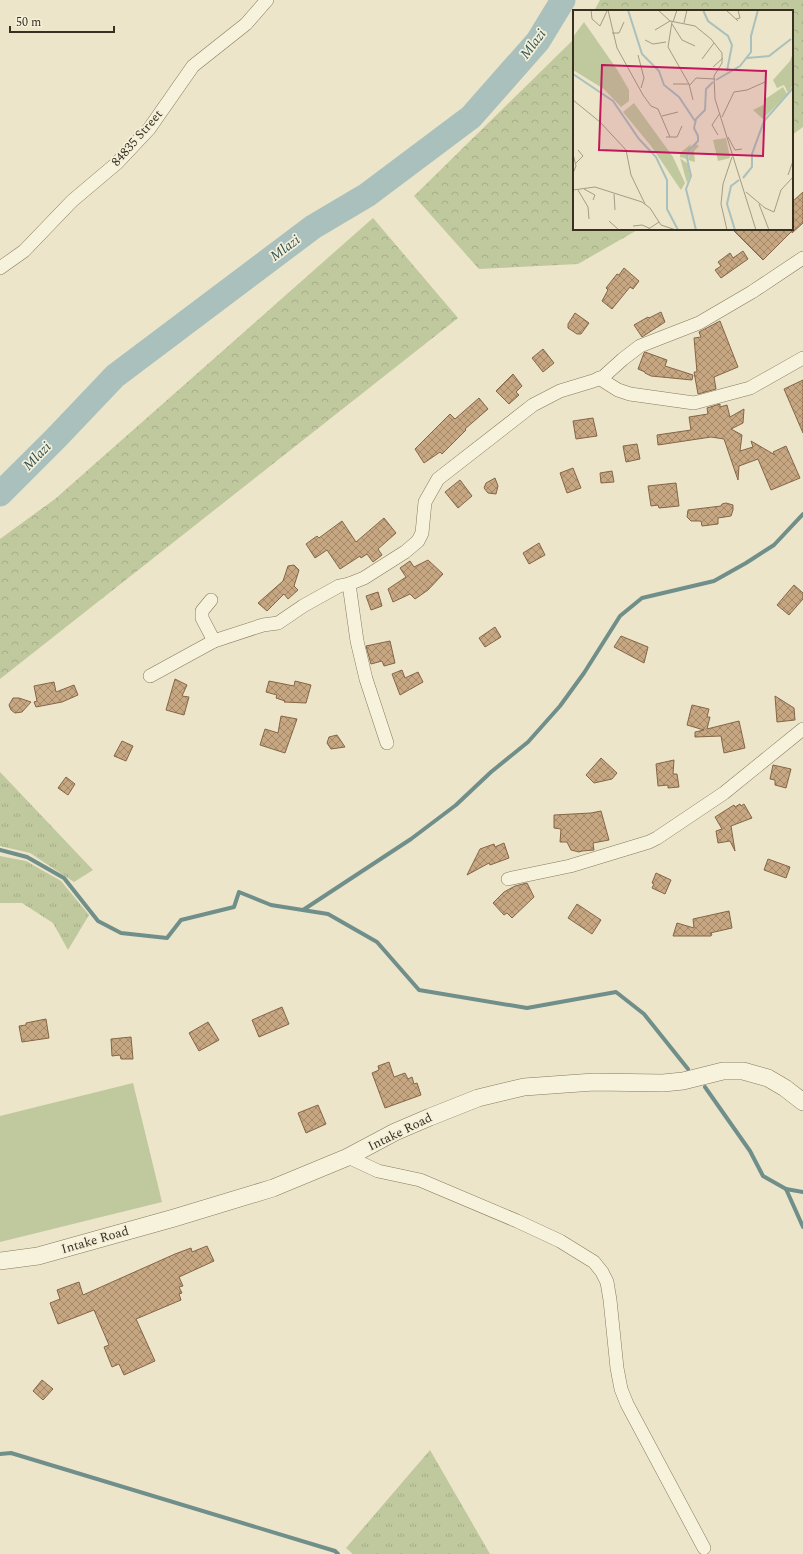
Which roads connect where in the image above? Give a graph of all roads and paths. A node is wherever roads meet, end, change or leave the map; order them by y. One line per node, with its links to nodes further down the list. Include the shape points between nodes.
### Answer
1 (267, 0): 3 (street, 84835 Street, via 246,24 193,66 149,129 117,164 72,201 24,252)
2 (803, 258): 5 (street, via 699,323 640,346)
3 (0, 268)
4 (803, 358): 5 (street, via 750,388 694,403 630,394)
5 (599, 378): 6 (street, via 560,391 533,405 453,466 438,479 425,502 424,528 418,541 364,578)
6 (349, 584): 8 (street, via 339,586 278,623); 11 (street, via 364,671)
7 (211, 600): 8 (street, via 202,611 202,618)
8 (214, 641): 9 (street)
9 (150, 676)
10 (803, 729): 12 (street, via 724,794 659,837 570,866)
11 (387, 743)
12 (508, 878)
13 (803, 1102): 14 (street, Intake Road, via 768,1078 743,1071 722,1071 683,1081 663,1083 594,1082 524,1086 478,1098 430,1117)
14 (348, 1157): 15 (street, Intake Road, via 273,1188 174,1218 38,1256); 16 (street, via 378,1171 420,1180 517,1221 560,1241 594,1262 602,1272 610,1300 617,1368 623,1394)
15 (0, 1261)
16 (704, 1548)

